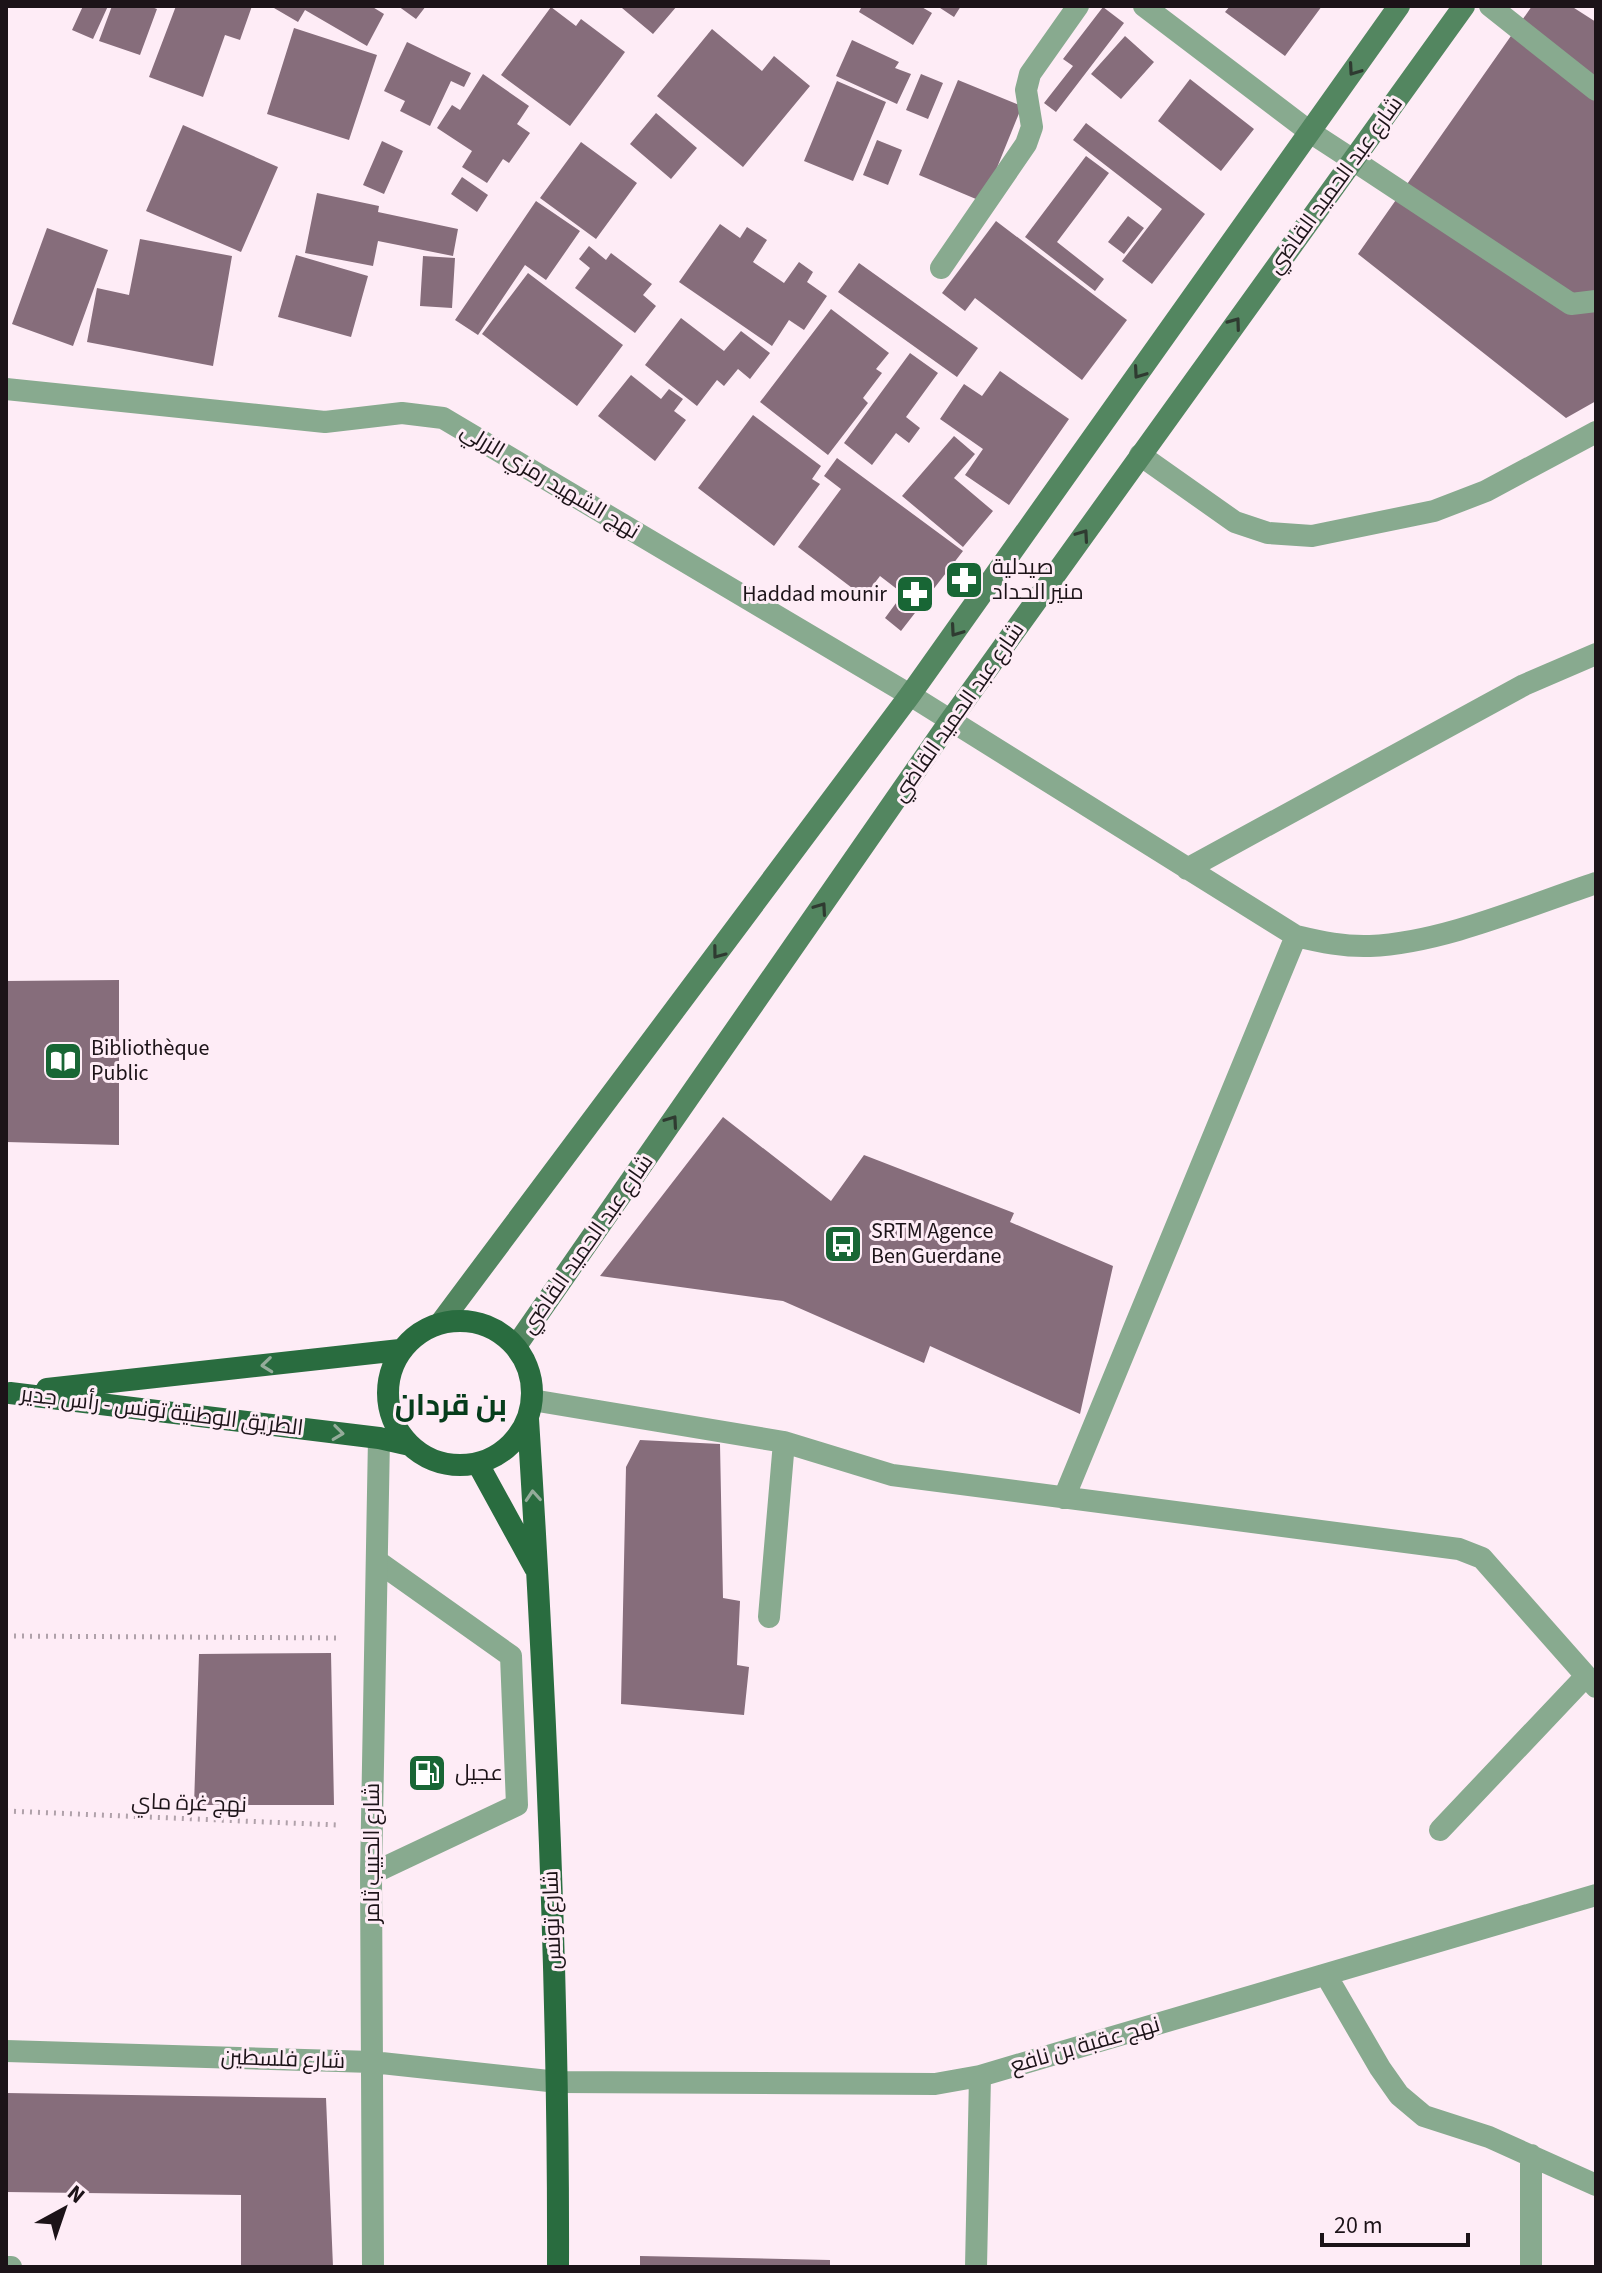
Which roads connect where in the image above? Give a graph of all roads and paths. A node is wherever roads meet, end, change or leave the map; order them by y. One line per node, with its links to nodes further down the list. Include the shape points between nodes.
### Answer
1 (1078, 6): 9 (street, via 1030,74 1026,90 1032,127 1026,144)
2 (1144, 6): 7 (street)
3 (1399, 6): 7 (main road, one-way to 7)
4 (1464, 6): 8 (main road, شارع عبد الحميد القاضي)
5 (1490, 6): 6 (street)
6 (1596, 90)
7 (1310, 132): 8 (street); 15 (main road, one-way to 15)
8 (1353, 160): 10 (street, via 1571,304); 13 (main road, شارع عبد الحميد القاضي, one-way to 8)
9 (941, 268)
10 (1596, 301)
11 (6, 389): 15 (street, نهج الشهيد رمزي الزرلي, via 325,422 402,413 443,418)
12 (1596, 432): 13 (street, via 1486,491 1434,511 1312,536 1268,533 1235,522)
13 (1140, 455): 16 (main road, شارع عبد الحميد القاضي, one-way to 13)
14 (1596, 654): 17 (street, via 1524,685)
15 (910, 695): 16 (street, نهج الشهيد رمزي الزرلي); 20 (main road, one-way to 20)
16 (950, 721): 17 (street, نهج الشهيد رمزي الزرلي); 21 (main road, شارع عبد الحميد القاضي, one-way to 16)
17 (1187, 869): 19 (street, نهج الشهيد رمزي الزرلي)
18 (1596, 883): 19 (street, نهج الشهيد رمزي الزرلي, via 1423,940 1369,946)
19 (1296, 936): 29 (street)
20 (442, 1321): 21 (main road, via 469,1320 495,1329); 22 (main road, via 419,1332)
21 (516, 1346): 24 (main road, via 530,1372)
22 (400, 1350): 23 (main road, الطريق الوطنية تونس - رأس جدير, one-way to 23); 27 (main road, via 389,1374 387,1400)
23 (8, 1393): 25 (main road, الطريق الوطنية تونس - رأس جدير, one-way to 25)
24 (530, 1410): 26 (street); 28 (main road, via 517,1439); 31 (main road, one-way to 24)
25 (379, 1438): 27 (main road, الطريق الوطنية تونس - رأس جدير); 30 (street, شارع الحبيب ثامر)
26 (784, 1442): 29 (street, via 892,1475); 32 (street)
27 (410, 1445): 28 (main road, via 430,1459)
28 (478, 1464): 31 (main road)
29 (1064, 1498): 35 (street, via 1459,1549 1482,1558)
30 (377, 1561): 34 (street, شارع الحبيب ثامر); 39 (street, via 511,1656 517,1805)
31 (538, 1573): 45 (main road, شارع تونس)
32 (769, 1617)
33 (6, 1636): 34 (path)
34 (376, 1638): 37 (street, شارع الحبيب ثامر)
35 (1591, 1681): 38 (street)
36 (6, 1811): 37 (path, نهج غرة ماي)
37 (372, 1826): 39 (street, شارع الحبيب ثامر)
38 (1440, 1830)
39 (371, 1874): 43 (street, شارع الحبيب ثامر)
40 (1596, 1895): 41 (street, نهج عقبة بن نافع)
41 (1326, 1975): 44 (street, نهج عقبة بن نافع); 46 (street, via 1399,2095 1424,2116)
42 (6, 2051): 43 (street, شارع فلسطين)
43 (372, 2062): 45 (street, شارع فلسطين); 48 (street, شارع الحبيب ثامر)
44 (980, 2076): 45 (street, نهج عقبة بن نافع, via 935,2084); 50 (street)
45 (558, 2082): 49 (main road, شارع تونس)
46 (1531, 2155): 47 (street); 51 (street)
47 (1596, 2185)
48 (373, 2267)
49 (558, 2267)
50 (976, 2267)
51 (1531, 2267)

